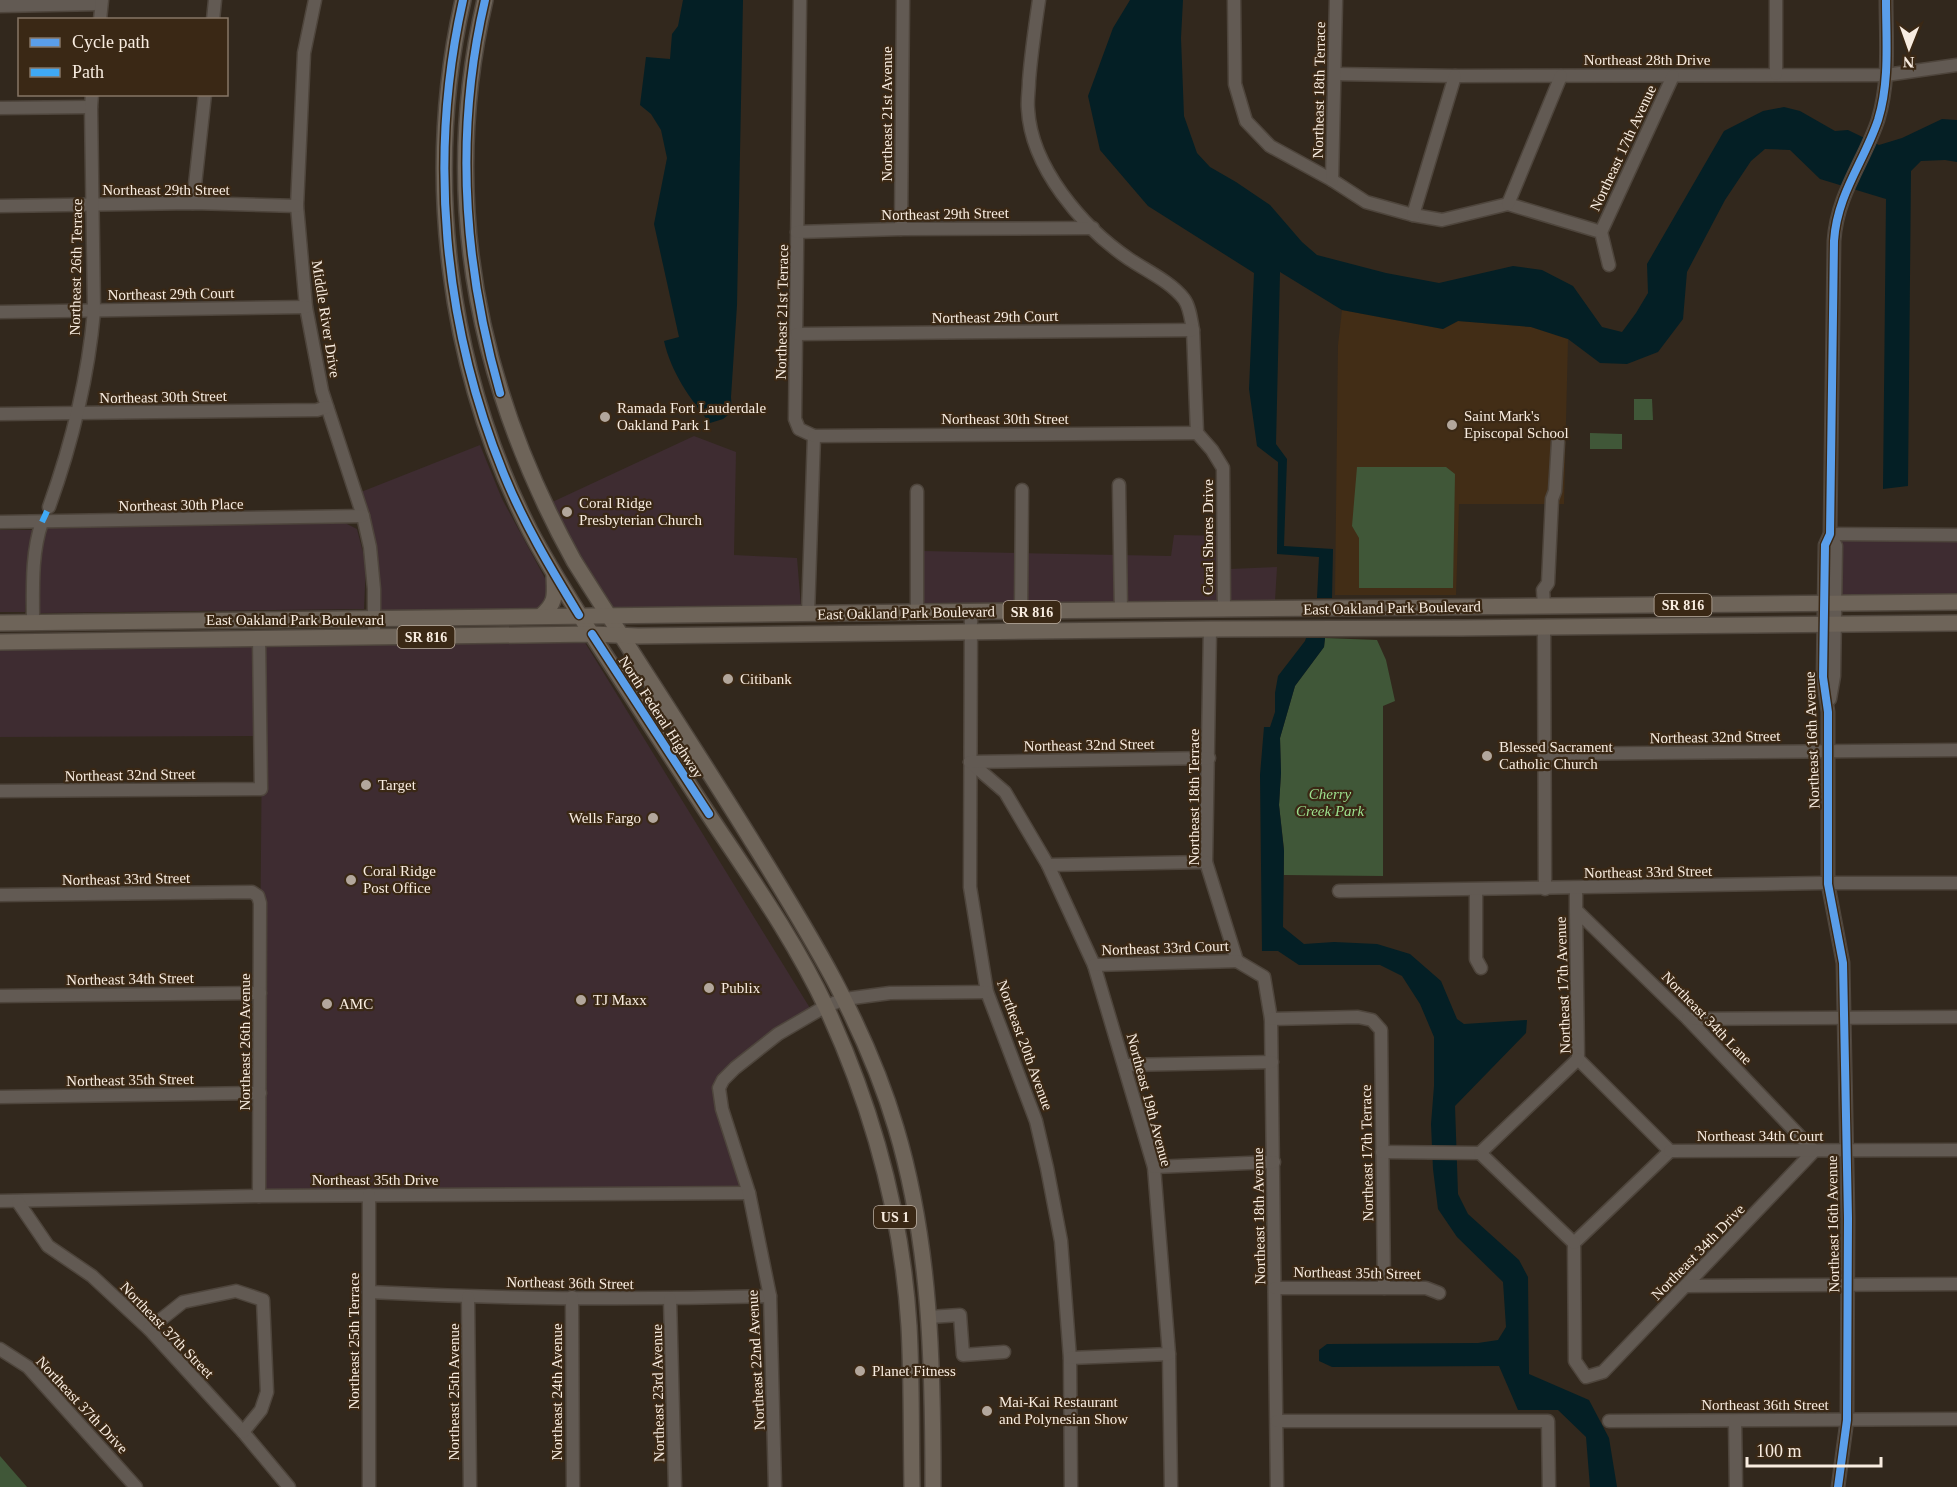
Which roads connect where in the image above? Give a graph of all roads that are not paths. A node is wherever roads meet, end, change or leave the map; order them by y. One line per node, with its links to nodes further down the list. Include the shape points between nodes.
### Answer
1 (215, 0): 15 (street)
2 (315, 0): 34 (street, Middle River Drive, via 304,53)
3 (484, 0): 17 (main road, North Federal Highway / US 1)
4 (800, 0): 38 (street, Northeast 21st Terrace)
5 (903, 0): 37 (street, Northeast 21st Avenue)
6 (1039, 0): 36 (street, via 1028,109 1035,146 1052,179)
7 (1234, 0): 29 (street, via 1235,84 1246,121 1270,146)
8 (1336, 0): 20 (street, Northeast 18th Terrace)
9 (1776, 0): 21 (street)
10 (1886, 0): 22 (street, Northeast 16th Avenue)
11 (102, 2): 12 (street); 14 (street)
12 (0, 6)
13 (462, 6): 16 (main road, North Federal Highway / US 1); 17 (main road, via 466,28)
14 (100, 18)
15 (213, 18)
16 (455, 40): 19 (main road, via 469,55); 46 (main road, North Federal Highway / US 1, via 446,120 445,200 453,287)
17 (477, 41): 19 (main road, North Federal Highway / US 1)
18 (1957, 65): 22 (street, Northeast 28th Drive)
19 (472, 68): 47 (main road, North Federal Highway / US 1, via 466,131 468,230 477,297)
20 (1336, 74): 23 (street, Northeast 28th Drive); 29 (street, Northeast 18th Terrace)
21 (1776, 74): 22 (street, Northeast 28th Drive); 25 (street, Northeast 28th Drive)
22 (1886, 75): 61 (street, Northeast 16th Avenue, via 1878,120 1847,188 1834,241)
23 (1455, 76): 24 (street, Northeast 28th Drive); 35 (street)
24 (1561, 76): 25 (street, Northeast 28th Drive); 31 (street)
25 (1673, 76): 39 (street, Northeast 17th Avenue)
26 (205, 96): 30 (street)
27 (91, 101): 28 (street); 32 (street, Northeast 26th Terrace)
28 (0, 108)
29 (1332, 180): 35 (street, via 1366,202)
30 (193, 203): 32 (street, Northeast 29th Street); 34 (street, Northeast 29th Street)
31 (1508, 204): 35 (street, via 1442,220); 39 (street)
32 (92, 205): 33 (street, Northeast 29th Street); 42 (street, Northeast 26th Terrace)
33 (0, 206)
34 (297, 206): 41 (street, Middle River Drive)
35 (1413, 214)
36 (1093, 228): 37 (street, Northeast 29th Street); 44 (street, via 1185,300)
37 (901, 229): 38 (street, Northeast 29th Street)
38 (797, 232): 45 (street, Northeast 21st Terrace)
39 (1601, 232): 40 (street)
40 (1609, 265)
41 (306, 307): 42 (street, Northeast 29th Court); 48 (street, Middle River Drive)
42 (94, 311): 43 (street, Northeast 29th Court); 49 (street, Northeast 26th Terrace)
43 (0, 312)
44 (1193, 330): 45 (street, Northeast 29th Court); 51 (street)
45 (797, 334): 52 (street, Northeast 21st Terrace, via 795,419 799,429)
46 (470, 372): 47 (main road, via 482,388); 63 (main road, North Federal Highway / US 1, via 503,471)
47 (500, 393): 76 (main road, North Federal Highway / US 1, via 542,500)
48 (327, 407): 49 (street, Northeast 30th Street); 58 (street, Middle River Drive)
49 (78, 413): 50 (street, Northeast 30th Street); 57 (street, Northeast 26th Terrace)
50 (0, 414)
51 (1197, 433): 52 (street, Northeast 30th Street); 69 (street, Coral Shores Drive, via 1223,468)
52 (814, 436): 74 (street)
53 (1558, 442): 66 (street)
54 (1119, 485): 70 (street)
55 (1022, 490): 73 (street)
56 (918, 491): 71 (street)
57 (49, 507)
58 (363, 516): 60 (street, Northeast 30th Place); 78 (street, Middle River Drive, via 370,547)
59 (0, 522): 60 (street, Northeast 30th Place)
60 (42, 522): 81 (street, via 34,563)
61 (1830, 534): 62 (street); 65 (street, Northeast 16th Avenue, via 1836,546)
62 (1957, 535)
63 (554, 573): 75 (main road, North Federal Highway / US 1); 77 (main road, via 555,597)
64 (1957, 602): 65 (main road, East Oakland Park Boulevard / SR 816)
65 (1829, 603): 67 (main road, East Oakland Park Boulevard / SR 816); 84 (street, Northeast 16th Avenue)
66 (1544, 606): 67 (main road, East Oakland Park Boulevard / SR 816); 68 (main road, East Oakland Park Boulevard / SR 816); 86 (main road, via 1540,615)
67 (1565, 606): 87 (main road, via 1549,618)
68 (1301, 609): 69 (main road, East Oakland Park Boulevard / SR 816); 85 (main road, via 1292,619)
69 (1224, 610): 70 (main road, East Oakland Park Boulevard / SR 816); 88 (main road)
70 (1121, 611): 73 (main road, East Oakland Park Boulevard / SR 816)
71 (917, 612): 72 (main road, East Oakland Park Boulevard / SR 816); 74 (main road, East Oakland Park Boulevard / SR 816)
72 (971, 612): 73 (main road, East Oakland Park Boulevard / SR 816); 89 (street, Northeast 20th Avenue)
73 (1021, 612)
74 (803, 614): 76 (main road, East Oakland Park Boulevard / SR 816); 91 (main road, via 787,620)
75 (579, 615): 76 (main road, East Oakland Park Boulevard / SR 816); 77 (main road, East Oakland Park Boulevard / SR 816); 90 (main road, North Federal Highway / US 1)
76 (608, 615): 92 (main road, North Federal Highway / US 1)
77 (541, 616): 78 (main road, East Oakland Park Boulevard / SR 816)
78 (374, 619): 80 (main road, East Oakland Park Boulevard / SR 816); 93 (street, Middle River Drive)
79 (248, 620): 80 (main road, East Oakland Park Boulevard / SR 816); 81 (main road, East Oakland Park Boulevard / SR 816); 94 (main road, via 243,632)
80 (275, 620): 95 (main road, via 260,631)
81 (33, 622): 82 (main road, East Oakland Park Boulevard / SR 816)
82 (0, 623)
83 (1957, 623): 84 (main road, East Oakland Park Boulevard / SR 816)
84 (1829, 625): 87 (main road, East Oakland Park Boulevard / SR 816); 98 (street, Northeast 16th Avenue, via 1834,676 1828,712)
85 (1291, 628): 86 (main road, East Oakland Park Boulevard / SR 816); 88 (main road, East Oakland Park Boulevard / SR 816)
86 (1523, 628): 87 (main road, East Oakland Park Boulevard / SR 816)
87 (1544, 628): 99 (street)
88 (1210, 629): 89 (main road, East Oakland Park Boulevard / SR 816); 100 (street, Northeast 18th Terrace)
89 (971, 632): 91 (main road, East Oakland Park Boulevard / SR 816); 101 (street, Northeast 20th Avenue)
90 (592, 634): 92 (main road, East Oakland Park Boulevard / SR 816); 93 (main road, East Oakland Park Boulevard / SR 816); 102 (main road, North Federal Highway / US 1)
91 (781, 634): 92 (main road, East Oakland Park Boulevard / SR 816)
92 (622, 635): 104 (main road, North Federal Highway / US 1)
93 (374, 637): 95 (main road, East Oakland Park Boulevard / SR 816)
94 (233, 638): 95 (main road, East Oakland Park Boulevard / SR 816); 96 (main road, East Oakland Park Boulevard / SR 816)
95 (259, 638): 103 (street, Northeast 32nd Street, via 261,789)
96 (0, 642)
97 (1957, 750): 98 (street, Northeast 32nd Street)
98 (1828, 751): 99 (street, Northeast 32nd Street); 110 (street, Northeast 16th Avenue)
99 (1545, 754): 112 (street)
100 (1209, 758): 101 (street, Northeast 32nd Street); 107 (street, Northeast 18th Terrace)
101 (970, 762): 108 (street, Northeast 19th Avenue, via 1005,792); 121 (street, Northeast 20th Avenue, via 970,887)
102 (677, 766): 104 (main road, via 690,771 707,797); 105 (main road, North Federal Highway / US 1)
103 (0, 791)
104 (729, 804): 106 (main road, North Federal Highway / US 1)
105 (709, 814): 106 (main road, via 725,816); 125 (main road, North Federal Highway / US 1, via 791,942)
106 (744, 828): 124 (main road, North Federal Highway / US 1)
107 (1206, 862): 108 (street); 118 (street, Northeast 18th Terrace)
108 (1048, 865): 119 (street, Northeast 19th Avenue)
109 (1957, 883): 110 (street, Northeast 33rd Street)
110 (1828, 884): 111 (street, Northeast 33rd Street); 126 (street, Northeast 16th Avenue, via 1843,963)
111 (1576, 888): 112 (street, Northeast 33rd Street); 117 (street, Northeast 17th Avenue)
112 (1545, 889): 113 (street, Northeast 33rd Street)
113 (1476, 890): 114 (street, Northeast 33rd Street); 120 (street, via 1476,958)
114 (1339, 891)
115 (252, 892): 116 (street, Northeast 33rd Street); 122 (street, Northeast 26th Avenue, via 260,903)
116 (0, 895)
117 (1576, 910): 129 (street, Northeast 34th Lane); 130 (street, Northeast 17th Avenue)
118 (1237, 961): 119 (street, Northeast 33rd Court); 128 (street, Northeast 18th Avenue, via 1263,977)
119 (1094, 965): 132 (street, Northeast 19th Avenue)
120 (1481, 968)
121 (987, 992): 124 (street, via 890,993); 166 (street, Northeast 20th Avenue, via 1036,1121 1047,1168 1061,1241)
122 (260, 993): 123 (street, Northeast 34th Street); 133 (street, Northeast 26th Avenue)
123 (0, 996)
124 (845, 999): 125 (street); 161 (main road, North Federal Highway / US 1, via 879,1076 898,1136 919,1235)
125 (826, 1006): 143 (street, Northeast 22nd Avenue, via 746,1058 719,1088); 154 (main road, North Federal Highway / US 1, via 881,1157 896,1221)
126 (1845, 1017): 127 (street); 129 (street); 138 (street, Northeast 16th Avenue)
127 (1957, 1017)
128 (1271, 1019): 131 (street, Northeast 18th Avenue); 139 (street, Northeast 17th Terrace, via 1358,1017 1372,1020 1381,1030)
129 (1688, 1019): 137 (street, Northeast 34th Lane)
130 (1578, 1059): 136 (street, Northeast 17th Avenue); 140 (street)
131 (1272, 1062): 132 (street); 141 (street, Northeast 18th Avenue)
132 (1125, 1065): 142 (street, Northeast 19th Avenue)
133 (260, 1094): 134 (street, Northeast 35th Street); 144 (street, Northeast 26th Avenue)
134 (0, 1097)
135 (1957, 1150): 138 (street, Northeast 34th Court)
136 (1670, 1151): 137 (street, Northeast 34th Court); 148 (street)
137 (1814, 1151): 138 (street, Northeast 34th Court); 151 (street, Northeast 34th Drive)
138 (1846, 1151): 149 (street, Northeast 16th Avenue)
139 (1382, 1152): 140 (street); 153 (street, Northeast 17th Terrace)
140 (1480, 1153): 148 (street)
141 (1274, 1162): 142 (street); 152 (street, Northeast 18th Avenue)
142 (1154, 1167): 165 (street, Northeast 19th Avenue)
143 (749, 1192): 145 (street, Northeast 35th Drive); 157 (street, Northeast 22nd Avenue)
144 (259, 1196): 145 (street, Northeast 35th Drive); 147 (street, Northeast 35th Drive)
145 (369, 1196): 155 (street, Northeast 25th Terrace)
146 (0, 1202): 147 (street, Northeast 35th Drive)
147 (18, 1202): 162 (street, Northeast 37th Street, via 48,1246 92,1276)
148 (1574, 1243): 151 (street, Northeast 34th Drive, via 1575,1361 1586,1377 1603,1372)
149 (1848, 1284): 150 (street); 151 (street); 168 (street, Northeast 16th Avenue)
150 (1957, 1284)
151 (1687, 1286)
152 (1275, 1288): 153 (street, Northeast 35th Street); 169 (street, Northeast 18th Avenue)
153 (1384, 1288): 156 (street, Northeast 35th Street, via 1426,1288)
154 (905, 1289): 161 (main road, via 920,1298); 173 (main road, North Federal Highway / US 1)
155 (369, 1292): 158 (street, Northeast 36th Street); 176 (street, Northeast 25th Terrace)
156 (1439, 1293)
157 (770, 1296): 160 (street, Northeast 36th Street); 180 (street, Northeast 22nd Avenue)
158 (468, 1297): 159 (street, Northeast 36th Street); 177 (street, Northeast 25th Avenue)
159 (572, 1297): 160 (street, Northeast 36th Street); 178 (street, Northeast 24th Avenue)
160 (670, 1299): 179 (street, Northeast 23rd Avenue)
161 (929, 1317): 164 (street, via 960,1315 963,1355); 181 (main road, North Federal Highway / US 1)
162 (150, 1329): 172 (street, Northeast 37th Street); 172 (street, via 183,1302 236,1292 263,1300 267,1392 261,1410)
163 (0, 1349): 174 (street, Northeast 37th Drive, via 28,1367)
164 (1004, 1352)
165 (1169, 1354): 166 (street); 183 (street, Northeast 19th Avenue)
166 (1070, 1358): 182 (street, Northeast 20th Avenue)
167 (1957, 1419): 168 (street, Northeast 36th Street)
168 (1847, 1420): 171 (street, Northeast 36th Street); 187 (street, Northeast 16th Avenue)
169 (1276, 1421): 184 (street, Northeast 18th Avenue); 185 (street, via 1548,1421)
170 (1609, 1421): 171 (street, Northeast 36th Street)
171 (1735, 1421): 186 (street)
172 (243, 1432): 175 (street, Northeast 37th Street)
173 (912, 1486)
174 (136, 1487)
175 (289, 1487)
176 (369, 1487)
177 (470, 1487)
178 (573, 1487)
179 (675, 1487)
180 (776, 1487)
181 (933, 1487)
182 (1071, 1487)
183 (1171, 1487)
184 (1277, 1487)
185 (1549, 1487)
186 (1736, 1487)
187 (1838, 1487)

